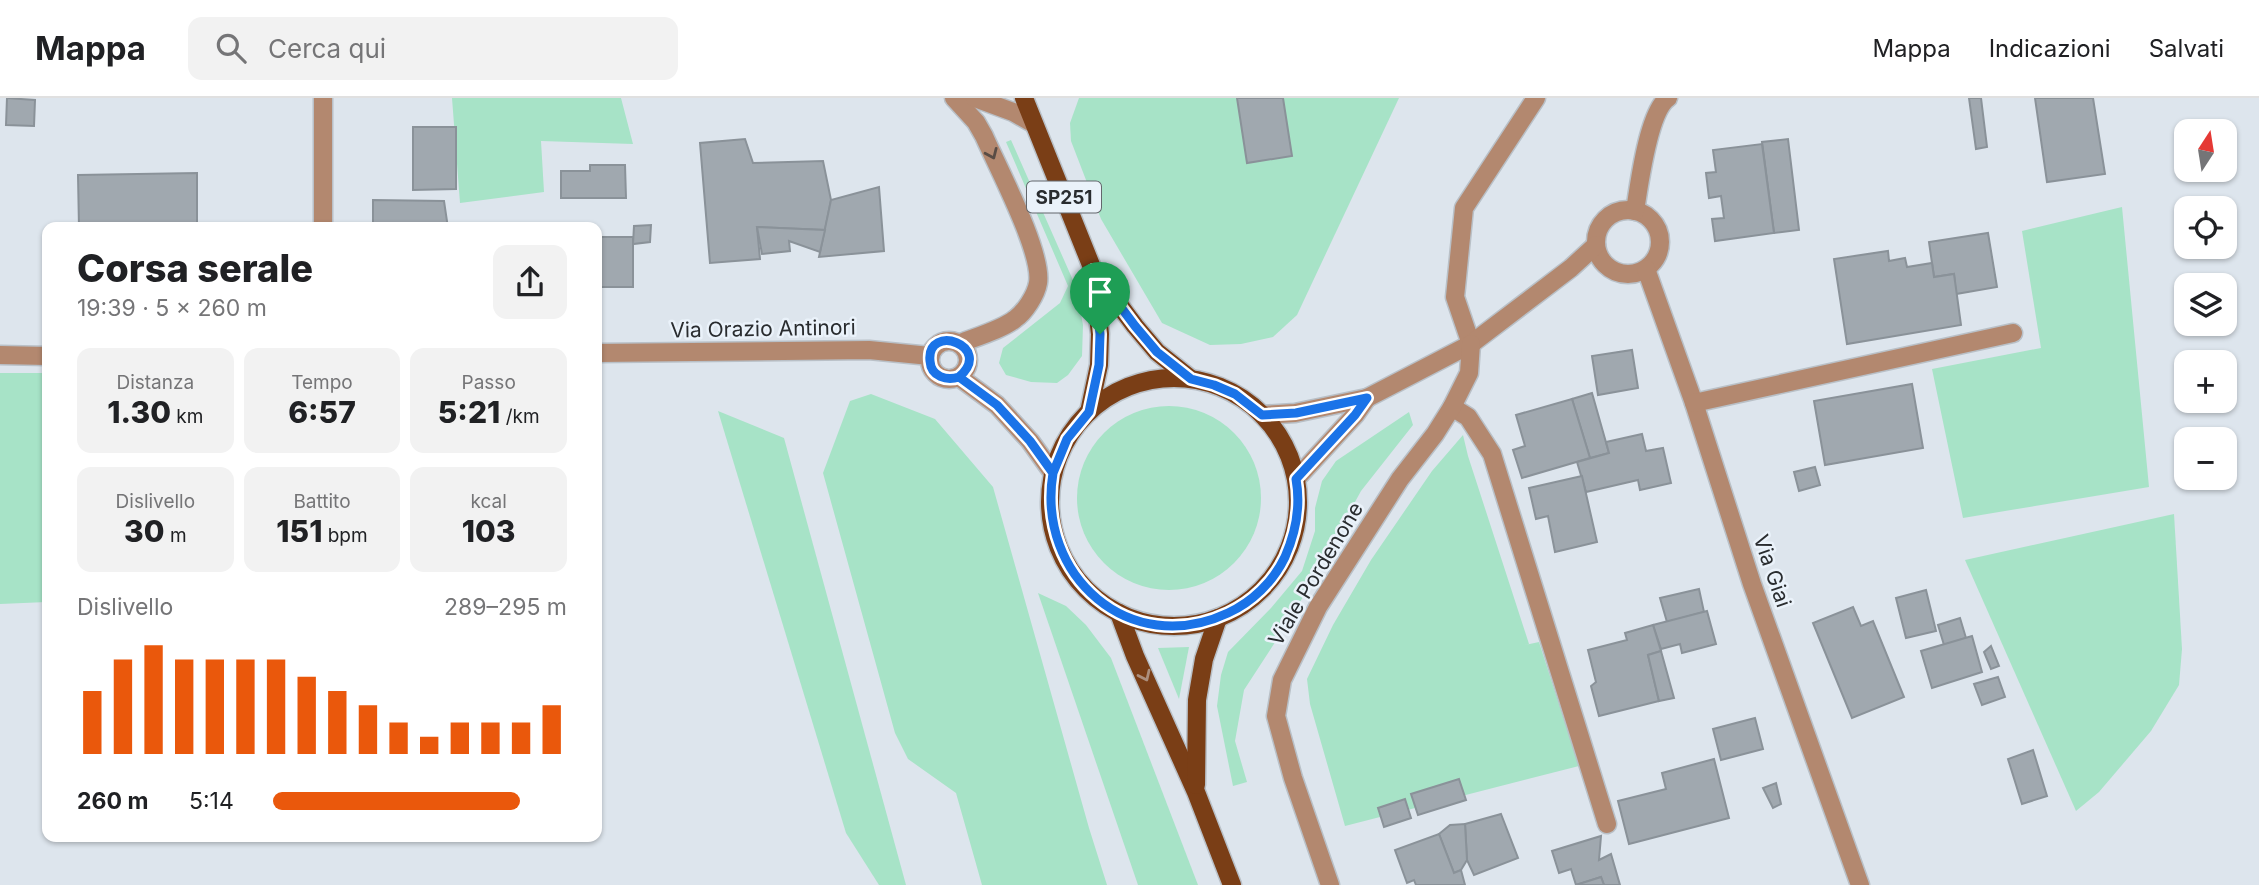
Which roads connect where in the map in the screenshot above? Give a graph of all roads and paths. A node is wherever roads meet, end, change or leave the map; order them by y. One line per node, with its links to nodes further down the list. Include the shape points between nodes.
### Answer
1 (323, 98): 9 (street)
2 (954, 98): 14 (street, one-way to 14, via 984,136 1039,272 1032,298 1014,321)
3 (975, 98): 7 (street)
4 (1024, 98): 7 (main road, Viale Pordenone / SP251)
5 (1536, 98): 15 (street, via 1464,208 1455,297)
6 (1668, 98): 8 (street, via 1650,131)
7 (1034, 124): 12 (main road, Viale Pordenone / SP251)
8 (1635, 211): 10 (street, via 1607,219); 11 (street, via 1659,231 1659,253)
9 (323, 222)
10 (1596, 245): 11 (street, via 1605,265 1614,271 1635,274); 15 (street)
11 (1646, 269): 23 (street, Via Giai)
12 (1093, 270): 21 (main road, Viale Pordenone / SP251, via 1157,352); 25 (main road, Viale Pordenone / SP251, via 1100,334)
13 (2013, 333): 23 (street)
14 (961, 343): 19 (street, via 942,341); 20 (street, via 969,360)
15 (1471, 344): 22 (street); 24 (street, Viale Pordenone, via 1469,373)
16 (602, 353): 19 (street, Via Orazio Antinori, via 869,350)
17 (0, 355): 18 (street)
18 (42, 356)
19 (930, 356): 20 (street, via 935,373 947,379)
20 (959, 377): 27 (street, via 997,405)
21 (1191, 379): 25 (main road, Viale Pordenone, via 1135,385); 26 (main road, Viale Pordenone, via 1235,394)
22 (1367, 398): 26 (street); 28 (street)
23 (1694, 403): 35 (street, Via Giai, via 1752,584)
24 (1452, 407): 32 (street, via 1468,417 1492,454); 34 (street, Viale Pordenone, via 1318,607 1282,680 1276,716)
25 (1089, 412): 27 (main road, Viale Pordenone, via 1067,439)
26 (1262, 415): 28 (main road, Viale Pordenone, via 1283,442)
27 (1053, 473): 29 (main road, Viale Pordenone, via 1050,507 1061,551 1086,589)
28 (1296, 479): 30 (main road, Viale Pordenone, via 1297,519 1282,562 1253,598)
29 (1119, 613): 30 (main road, Viale Pordenone, via 1168,625); 31 (main road, one-way to 31)
30 (1218, 618): 31 (main road, via 1197,700)
31 (1196, 792): 33 (main road)
32 (1607, 824)
33 (1232, 885)
34 (1330, 885)
35 (1860, 885)

